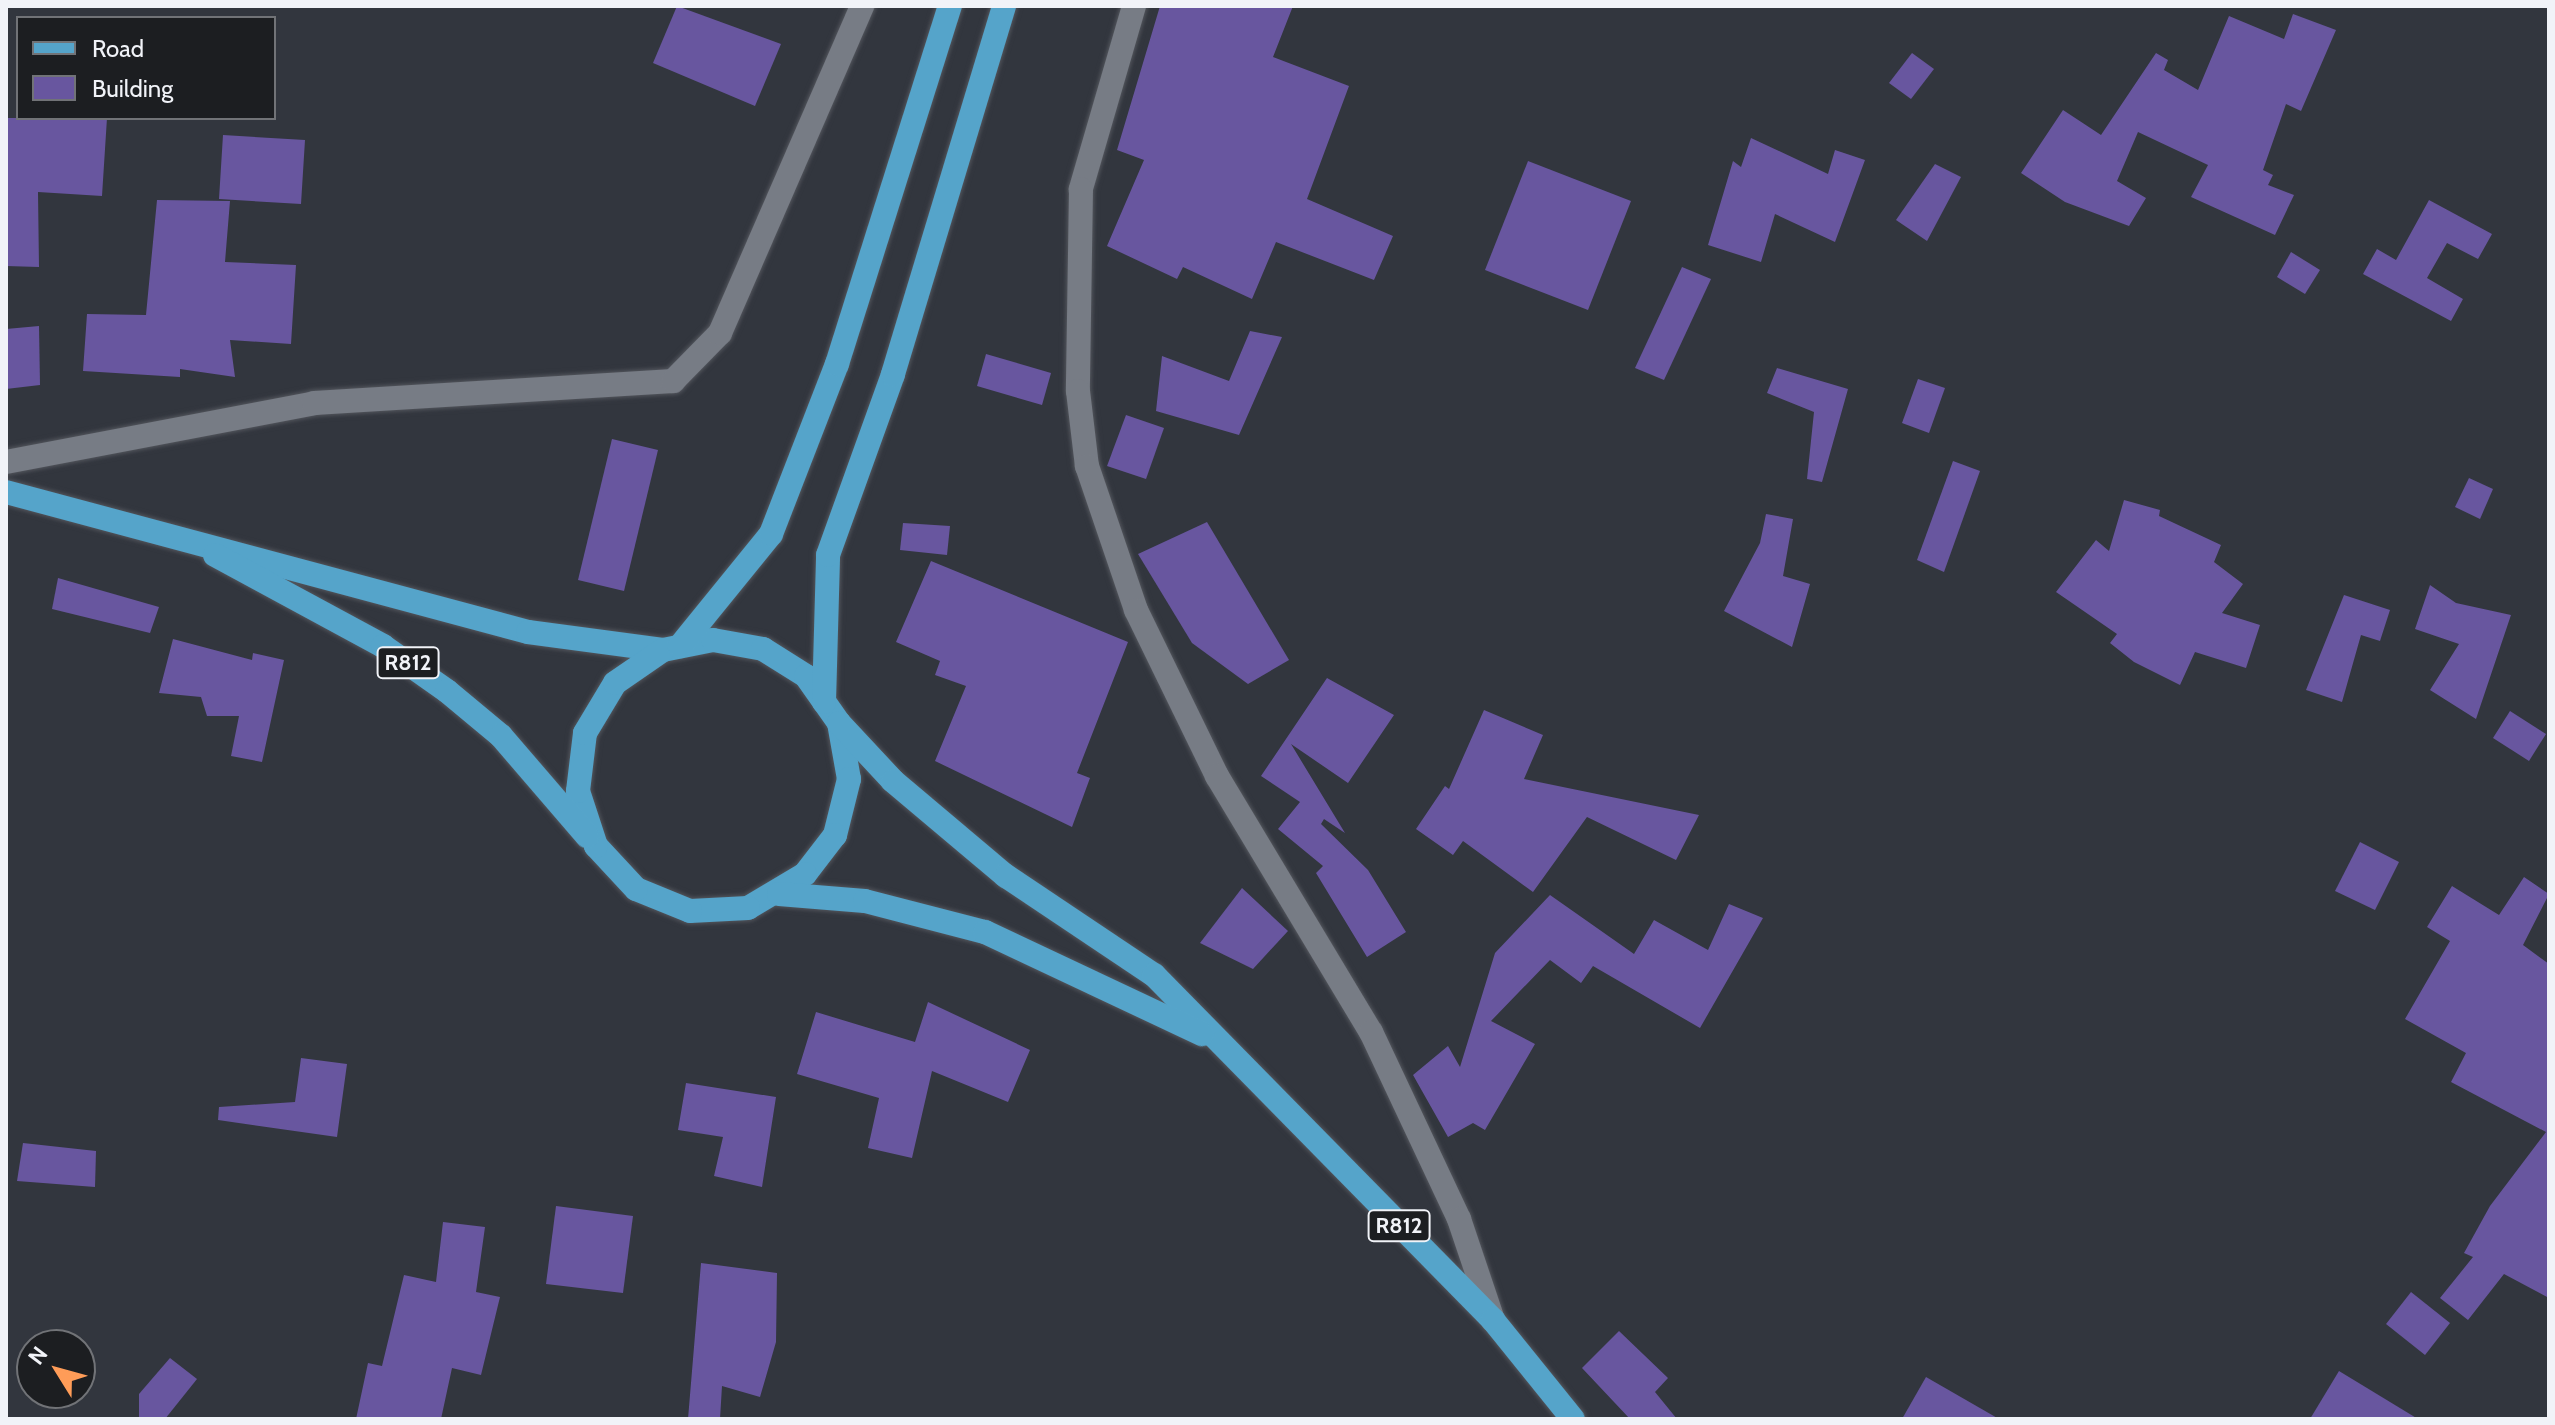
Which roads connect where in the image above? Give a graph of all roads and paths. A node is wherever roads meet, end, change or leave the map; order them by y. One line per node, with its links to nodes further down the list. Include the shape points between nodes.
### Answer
1 (862, 6): 5 (street, via 720,333 673,381 314,403)
2 (950, 6): 8 (main road, via 837,364 771,534)
3 (1004, 6): 9 (main road, via 893,374 828,555)
4 (1134, 6): 14 (street, via 1081,189 1078,391 1087,466 1136,610 1217,776 1371,1032 1459,1219)
5 (6, 462)
6 (6, 492): 7 (main road, R812)
7 (178, 535): 8 (main road, R812, via 528,632); 11 (main road, R812, via 383,646 447,691 501,736)
8 (672, 648): 9 (main road, R812, via 713,640 763,649 806,676); 11 (main road, R812, via 615,683 585,733 578,791)
9 (824, 702): 10 (main road, R812)
10 (839, 723): 12 (main road, R812, via 849,779 835,835); 13 (main road, R812, via 951,832 1154,975)
11 (596, 846): 12 (main road, R812, via 636,889 690,911 748,908)
12 (779, 894): 13 (main road, R812, via 865,901 985,932)
13 (1215, 1040): 14 (main road, R812)
14 (1493, 1320): 15 (main road, R812)
15 (1573, 1419)

